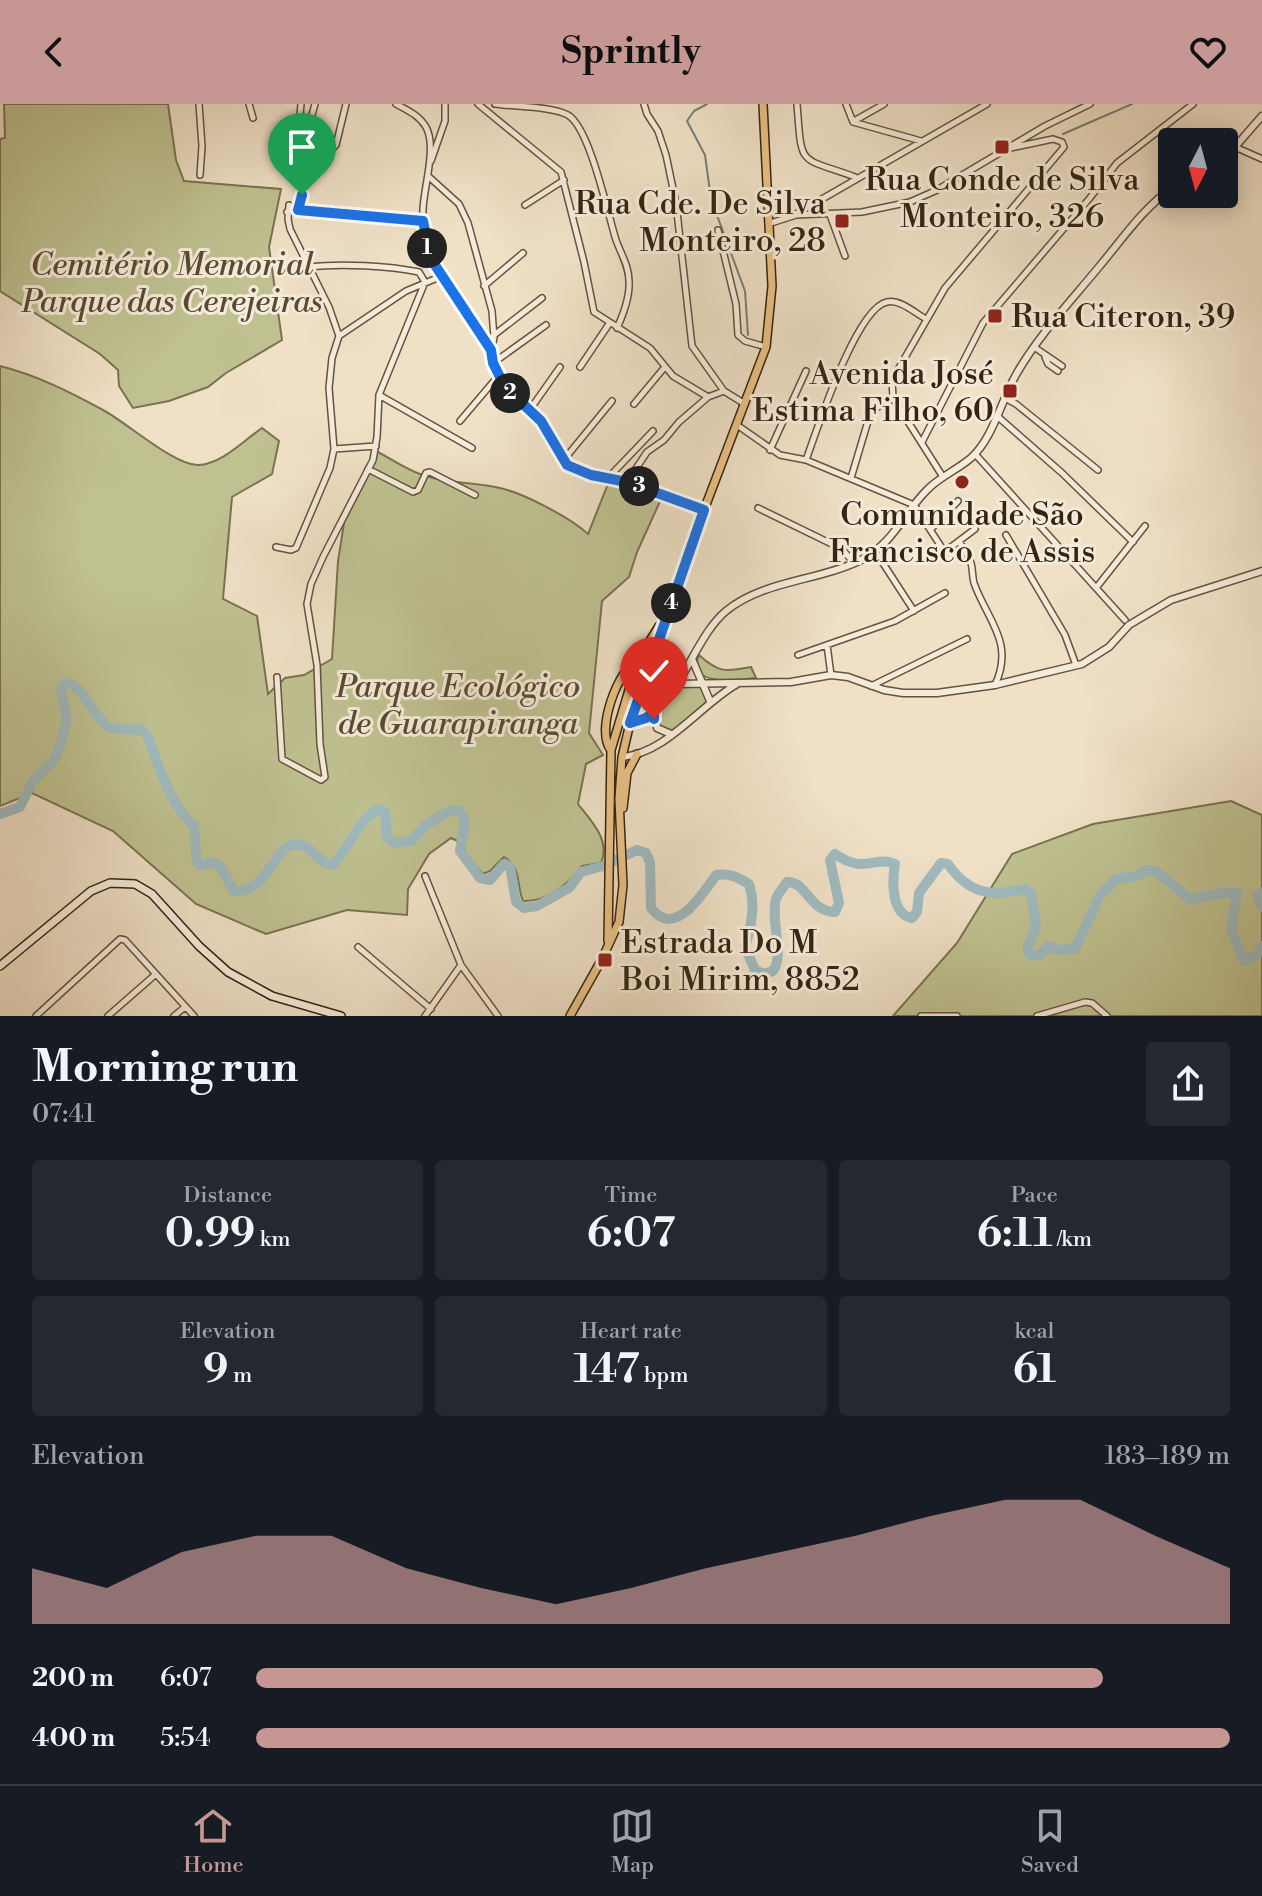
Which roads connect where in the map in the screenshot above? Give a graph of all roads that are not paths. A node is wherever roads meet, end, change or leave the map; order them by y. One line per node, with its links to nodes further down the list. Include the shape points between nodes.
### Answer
1 (199, 104): 32 (street)
2 (249, 104): 22 (street)
3 (301, 104): 27 (street)
4 (315, 104): 24 (street)
5 (346, 104): 27 (street, via 335,147)
6 (396, 104): 31 (street, via 427,128)
7 (445, 104): 31 (street, via 445,121)
8 (478, 104): 35 (street, via 553,164)
9 (495, 104): 19 (street)
10 (556, 104): 20 (street)
11 (644, 104): 68 (street, via 666,155 676,203 692,346)
12 (763, 104): 42 (main road)
13 (797, 104): 34 (street, via 805,157)
14 (846, 104): 23 (street)
15 (884, 104): 23 (street)
16 (987, 104): 25 (street)
17 (1090, 104): 29 (street)
18 (1193, 104): 81 (street, via 1117,163 983,323)
19 (507, 105): 20 (street)
20 (555, 112): 54 (street, via 570,116 579,130 628,270 629,288)
21 (1262, 116): 26 (street)
22 (253, 118)
23 (853, 122): 25 (street)
24 (307, 133)
25 (922, 142): 34 (street)
26 (1238, 144)
27 (296, 147): 38 (street, via 302,191)
28 (1238, 148): 30 (street)
29 (1006, 149): 40 (street, via 910,202); 51 (street, via 1053,139 1064,147 945,288)
30 (1262, 159)
31 (429, 165): 33 (street)
32 (200, 175)
33 (427, 176): 41 (street); 49 (street, via 464,213)
34 (856, 178): 39 (street)
35 (564, 180): 37 (street); 52 (street, via 593,310)
36 (1158, 201): 59 (street)
37 (525, 205)
38 (292, 209): 41 (street); 46 (street, via 290,229)
39 (796, 215): 40 (street); 42 (street)
40 (830, 215): 45 (street)
41 (423, 221): 47 (street, via 426,247)
42 (771, 223): 58 (main road)
43 (718, 230): 58 (street, via 740,339)
44 (523, 253): 49 (street)
45 (845, 256)
46 (310, 267): 48 (street, via 408,270 419,272); 55 (street)
47 (442, 276): 48 (street); 57 (street)
48 (425, 282): 55 (street); 69 (street)
49 (484, 286): 56 (street)
50 (542, 298): 56 (street)
51 (926, 319): 71 (street, via 892,380); 88 (street, via 897,303 878,306 843,362)
52 (609, 324): 54 (street); 63 (street)
53 (546, 325): 61 (street)
54 (617, 328): 64 (street, via 650,348)
55 (339, 336): 84 (street, via 329,388)
56 (494, 338): 57 (street); 60 (street)
57 (485, 342): 60 (street)
58 (766, 347): 75 (main road)
59 (1034, 347): 65 (street); 72 (street)
60 (491, 350): 61 (street)
61 (493, 363): 67 (street)
62 (560, 367): 76 (street)
63 (580, 367)
64 (664, 368): 70 (street); 74 (street)
65 (1060, 369)
66 (806, 371): 85 (street)
67 (499, 375): 76 (street); 78 (street)
68 (724, 391): 70 (street); 75 (street)
69 (379, 395): 82 (street); 83 (street)
70 (708, 397): 94 (street, via 647,452)
71 (893, 398): 81 (street); 93 (street, via 871,411)
72 (1005, 398): 77 (street); 90 (street)
73 (612, 401): 87 (street)
74 (634, 404)
75 (745, 404): 79 (main road)
76 (529, 411): 87 (street)
77 (996, 416): 86 (street); 105 (street)
78 (460, 421)
79 (736, 425): 85 (street); 99 (main road)
80 (653, 431): 92 (street)
81 (922, 442): 91 (street)
82 (376, 446): 84 (street); 89 (street)
83 (472, 448)
84 (334, 449): 106 (street, via 327,480 296,548)
85 (770, 450): 88 (street)
86 (975, 454): 91 (street); 112 (street)
87 (566, 459): 92 (street, via 581,472)
88 (806, 460): 93 (street)
89 (368, 469): 95 (street, via 413,492 430,472); 124 (street, via 317,572 307,604 317,665 325,777 321,780 282,759)
90 (1098, 470)
91 (943, 477): 97 (street)
92 (608, 478): 94 (street)
93 (851, 478): 97 (street)
94 (627, 482): 99 (street)
95 (475, 495)
96 (958, 501): 101 (street)
97 (914, 505): 101 (street); 107 (street)
98 (758, 508): 110 (street, via 842,549)
99 (704, 510): 115 (main road)
100 (1145, 526): 105 (street)
101 (931, 529): 108 (street)
102 (975, 529): 104 (street)
103 (1006, 535): 122 (street, via 1065,635)
104 (959, 541): 108 (street); 128 (street, via 1003,650)
105 (1133, 542): 112 (street)
106 (276, 547)
107 (875, 551): 110 (street); 114 (street)
108 (944, 551): 109 (street)
109 (931, 556)
110 (854, 563): 121 (street, via 737,603 713,623)
111 (1262, 571): 122 (street, via 1171,600 1129,625 1098,656)
112 (1096, 588): 116 (street)
113 (945, 593): 114 (street)
114 (914, 611): 118 (street)
115 (667, 614): 120 (main road); 133 (main road)
116 (1125, 620)
117 (967, 639): 129 (street)
118 (827, 645): 119 (street); 123 (street)
119 (798, 655)
120 (640, 656): 132 (main road); 135 (main road, via 628,666 610,707 605,737)
121 (692, 659): 125 (street); 126 (street)
122 (1076, 665): 128 (street)
123 (831, 675): 127 (street); 129 (street)
124 (277, 677)
125 (701, 682): 126 (street); 127 (street); 130 (street)
126 (676, 684): 131 (street)
127 (737, 684): 130 (street)
128 (995, 685): 129 (street, via 923,694)
129 (871, 686)
130 (710, 701): 134 (street)
131 (654, 712): 133 (street); 134 (street, via 657,728)
132 (618, 722): 133 (main road); 135 (main road)
133 (630, 723): 137 (main road)
134 (671, 734): 136 (street)
135 (611, 750): 137 (main road); 140 (main road)
136 (637, 754): 137 (street); 138 (main road, via 627,773)
137 (622, 757): 138 (main road)
138 (620, 825): 140 (main road, via 623,885 619,922)
139 (425, 876): 142 (street)
140 (608, 941): 154 (main road)
141 (358, 947): 146 (street)
142 (461, 965): 146 (street); 153 (street)
143 (0, 966): 151 (main road, via 91,891 124,882 152,894 228,972 272,996)
144 (156, 974): 145 (street); 147 (street, via 120,939); 148 (street)
145 (185, 1007): 149 (street); 150 (street)
146 (431, 1009): 152 (street)
147 (36, 1016)
148 (108, 1016)
149 (174, 1016)
150 (194, 1016)
151 (341, 1016)
152 (425, 1016)
153 (498, 1016)
154 (570, 1016)
155 (921, 1016): 156 (street)
156 (957, 1016)
157 (1037, 1016): 158 (street, via 1085,1002)
158 (1107, 1016)

